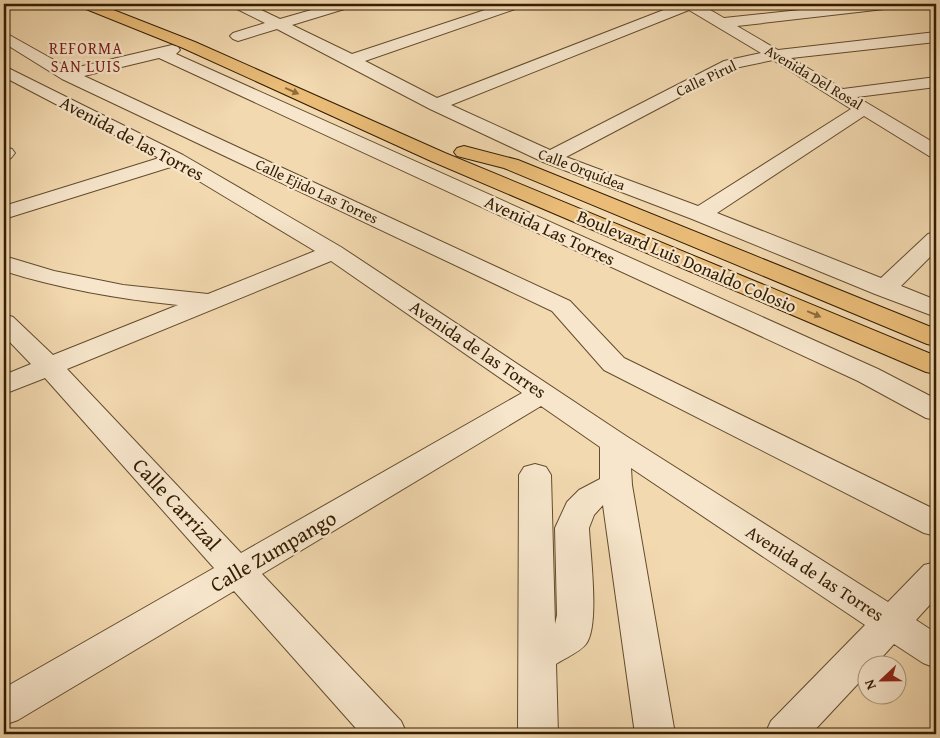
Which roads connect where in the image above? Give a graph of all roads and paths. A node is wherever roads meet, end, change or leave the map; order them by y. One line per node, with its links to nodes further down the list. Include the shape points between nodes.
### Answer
1 (86, 4): 23 (highway, one-way to 23, via 189,45)
2 (116, 4): 22 (highway)
3 (238, 4): 9 (street, Calle Orquídea)
4 (346, 4): 9 (street)
5 (516, 4): 14 (street)
6 (690, 4): 8 (street, Avenida Del Rosal); 19 (street)
7 (894, 4): 8 (street)
8 (723, 23): 13 (street, Avenida Del Rosal)
9 (280, 24): 10 (street); 14 (street, Calle Orquídea)
10 (238, 36)
11 (4, 37): 16 (street, Calle Ejido Las Torres)
12 (936, 37): 13 (street, Calle Pirul)
13 (776, 55): 18 (street, Avenida Del Rosal); 24 (street, Calle Pirul, via 730,64)
14 (351, 60): 19 (street, Calle Orquídea)
15 (4, 71): 25 (street, Avenida de las Torres)
16 (68, 75): 43 (street, Avenida Las Torres, via 166,51 868,375); 47 (street, Calle Ejido Las Torres, via 561,306 614,364)
17 (936, 82): 18 (street)
18 (841, 94): 20 (street, Avenida Del Rosal)
19 (436, 105): 24 (street, Calle Orquídea)
20 (865, 108): 21 (street, Avenida Del Rosal); 28 (street)
21 (931, 145)
22 (464, 152): 26 (highway, Boulevard Luis Donaldo Colosio); 36 (highway, via 511,164)
23 (438, 157): 26 (highway, Boulevard Luis Donaldo Colosio); 41 (highway, via 484,187)
24 (550, 158): 28 (street, Calle Orquídea)
25 (176, 159): 27 (street); 30 (street, Avenida de las Torres)
26 (537, 190): 37 (highway, Boulevard Luis Donaldo Colosio); 38 (highway, Boulevard Luis Donaldo Colosio, one-way to 38)
27 (4, 213)
28 (700, 214): 32 (street, Calle Orquídea)
29 (936, 238): 32 (street)
30 (333, 252): 33 (street); 42 (street, Avenida de las Torres)
31 (4, 263): 33 (street, via 123,292)
32 (884, 289): 34 (street, Calle Orquídea)
33 (211, 302): 39 (street)
34 (936, 309)
35 (4, 322): 39 (street, Calle Carrizal)
36 (936, 338)
37 (936, 346)
38 (936, 366)
39 (50, 367): 40 (street); 48 (street, Calle Carrizal)
40 (4, 385)
41 (936, 386)
42 (543, 393): 44 (street, Avenida de las Torres); 48 (street, Calle Zumpango)
43 (936, 411)
44 (615, 443): 46 (street); 50 (street, Avenida de las Torres)
45 (535, 475): 52 (street)
46 (616, 485): 52 (street, via 590,498 578,510 572,528 575,615 572,634); 56 (street)
47 (936, 524)
48 (239, 571): 53 (street, Calle Zumpango); 54 (street, Calle Carrizal)
49 (936, 575): 50 (street)
50 (890, 622): 51 (street, Avenida de las Torres); 57 (street)
51 (936, 652)
52 (537, 656): 55 (street)
53 (4, 708)
54 (387, 734)
55 (538, 734)
56 (655, 734)
57 (785, 734)

